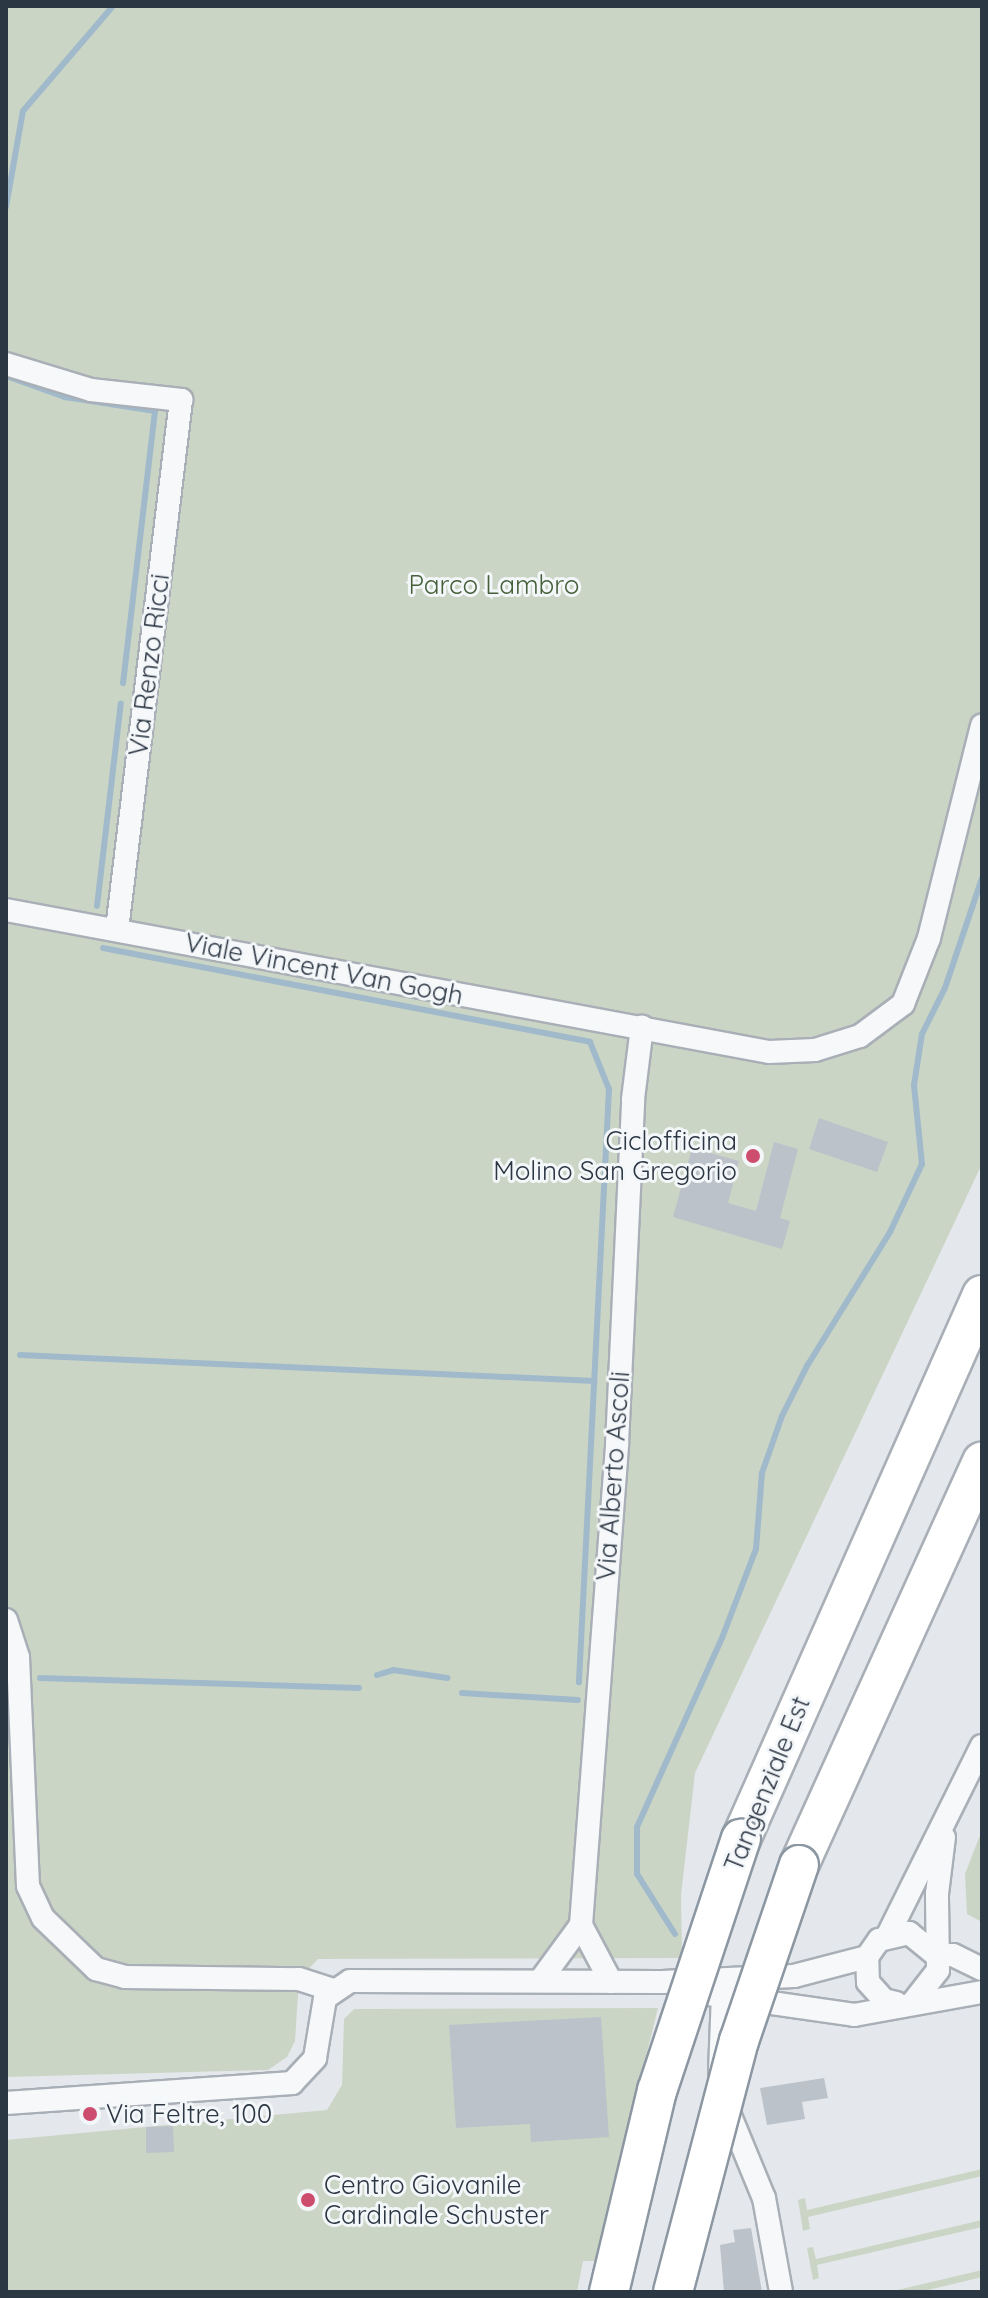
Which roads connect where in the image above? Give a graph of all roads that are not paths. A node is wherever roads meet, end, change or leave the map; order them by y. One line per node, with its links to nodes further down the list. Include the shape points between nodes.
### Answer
1 (6, 364): 4 (street, Via Renzo Ricci, via 91,390 181,400)
2 (982, 725): 5 (street, Viale Vincent Van Gogh, via 929,938 903,1004 860,1036 815,1050 769,1052)
3 (6, 910): 4 (street, Viale Vincent Van Gogh)
4 (117, 930): 5 (street, Viale Vincent Van Gogh)
5 (642, 1027): 11 (street, Via Alberto Ascoli, via 633,1099 617,1444)
6 (982, 1295): 24 (highway, Tangenziale Est, bridge, via 741,1839 657,2091)
7 (982, 1462): 25 (highway, bridge, via 799,1865 739,2041)
8 (6, 1620): 19 (street, via 18,1666 28,1886 43,1918 96,1969 125,1977 299,1979)
9 (982, 1746): 10 (street)
10 (947, 1820): 12 (street); 13 (street, via 937,1894)
11 (581, 1925): 16 (street); 17 (street)
12 (888, 1935): 13 (street, via 909,1933); 14 (street)
13 (937, 1956): 15 (street, via 953,1955); 22 (street, via 934,1981)
14 (867, 1957): 18 (street, via 794,1976); 22 (street, via 868,1982 884,2000)
15 (982, 1969)
16 (540, 1981): 17 (street); 19 (street, via 361,1980)
17 (611, 1982): 18 (street)
18 (662, 1982): 21 (street)
19 (332, 1990): 23 (street, via 319,2009 315,2058 292,2083)
20 (982, 1992): 22 (street)
21 (723, 1994): 22 (street, via 845,2014 878,2013); 26 (street, via 718,2028 722,2093 732,2130 764,2198)
22 (905, 2002)
23 (6, 2103)
24 (609, 2292)
25 (673, 2292)
26 (781, 2292)

